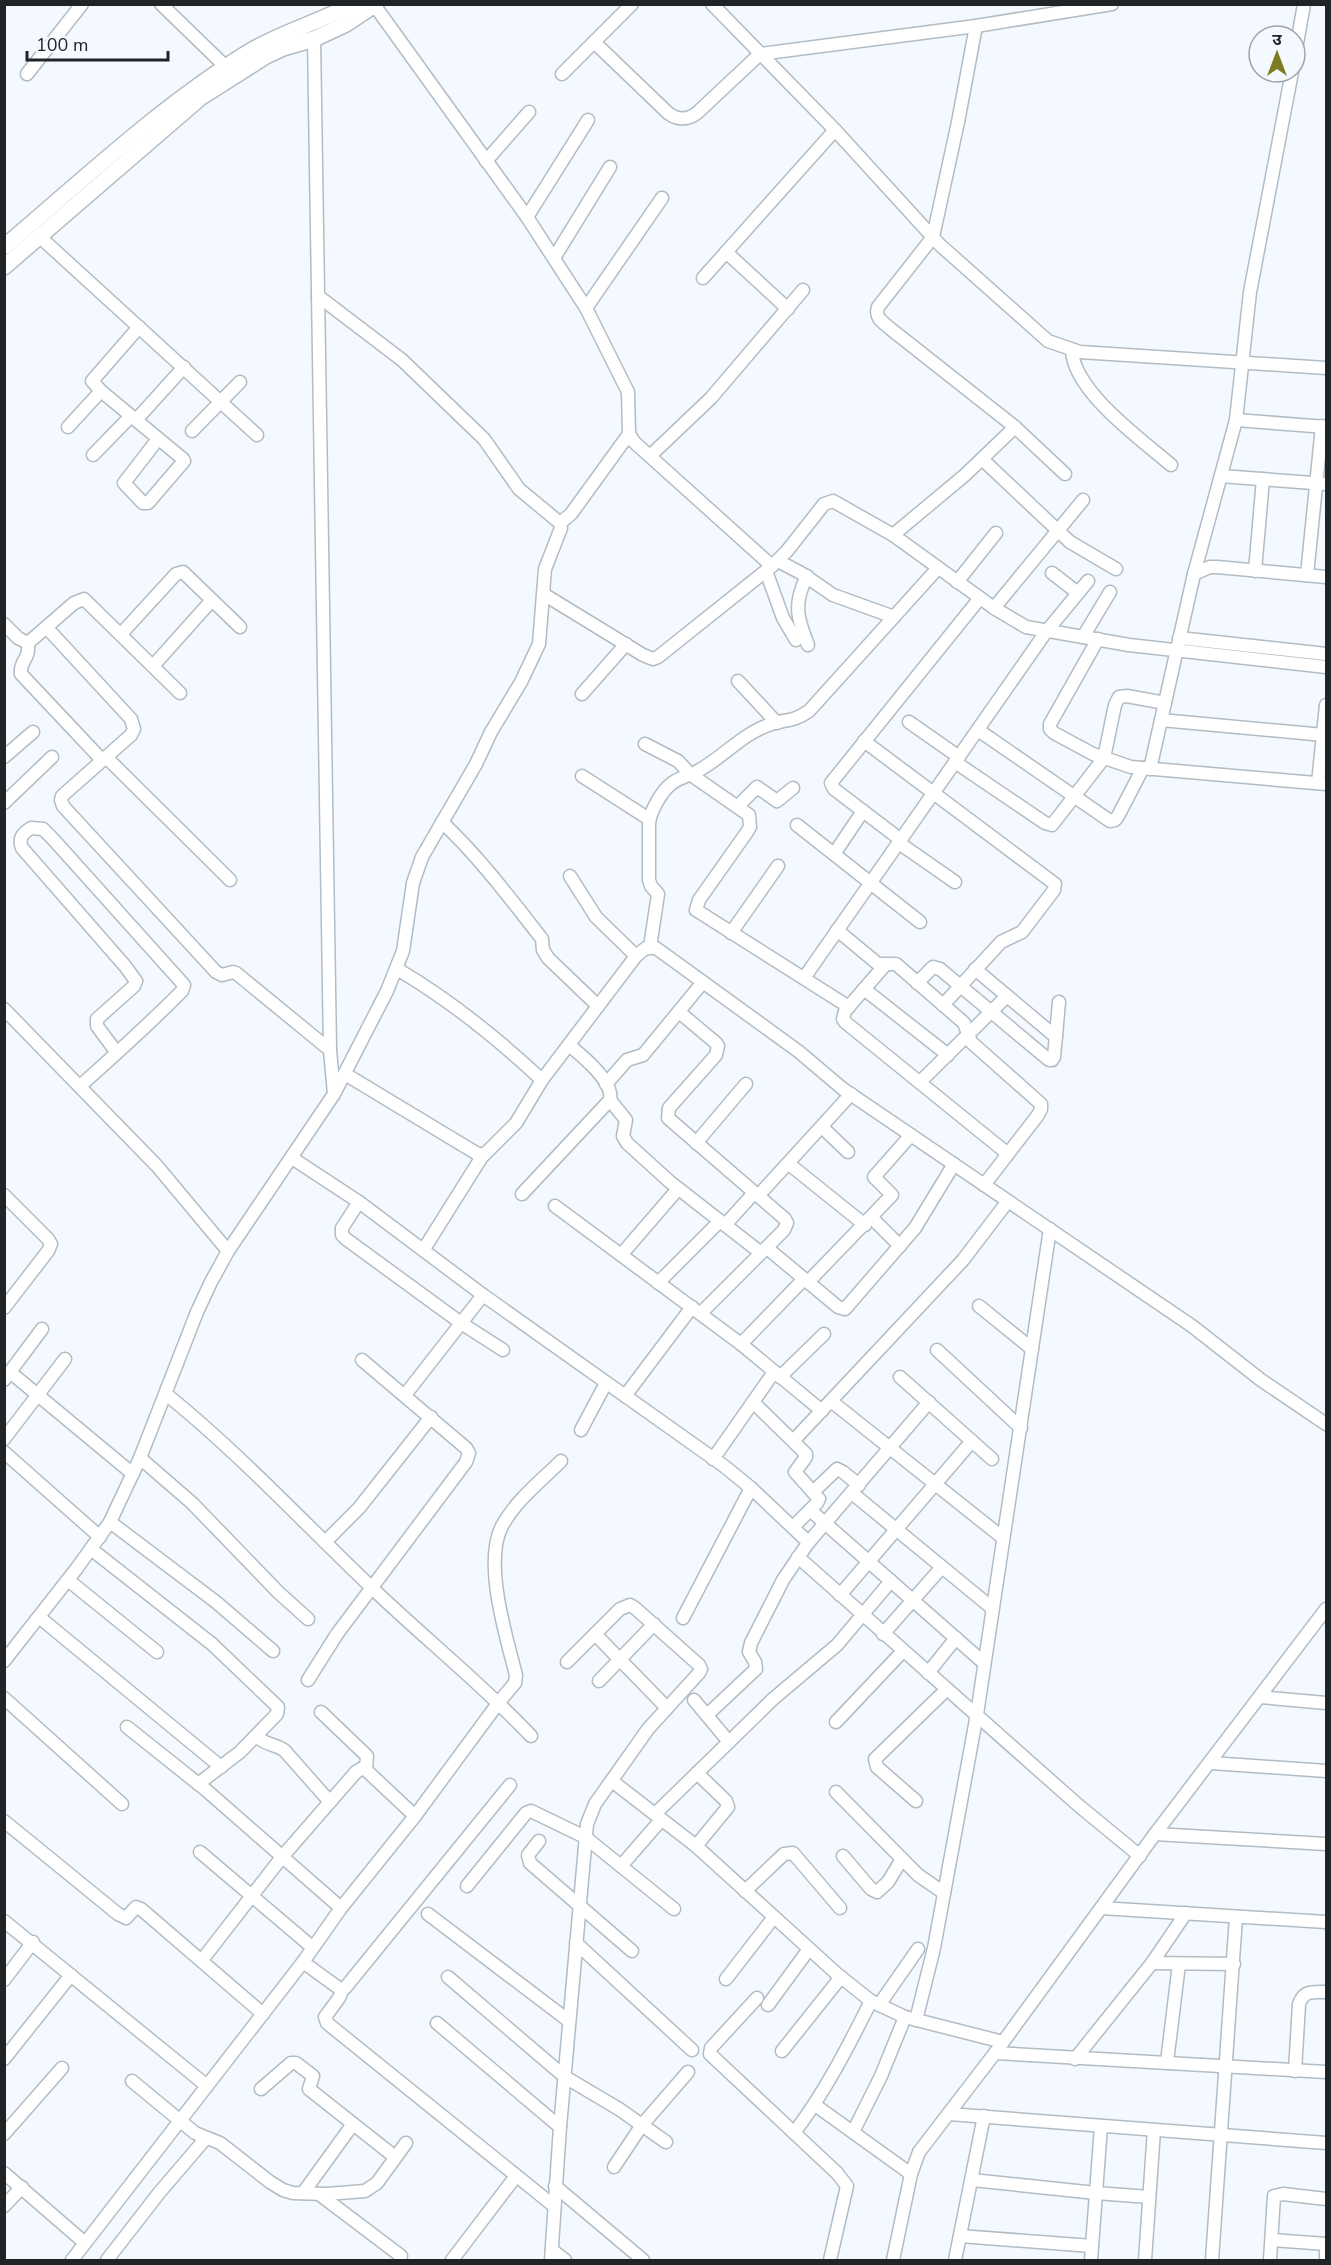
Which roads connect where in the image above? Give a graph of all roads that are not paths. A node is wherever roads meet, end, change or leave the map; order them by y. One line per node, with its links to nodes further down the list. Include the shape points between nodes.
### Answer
1 (82, 4): 16 (street)
2 (161, 4): 15 (street)
3 (353, 4): 10 (main road)
4 (632, 4): 13 (street)
5 (712, 4): 14 (street)
6 (1112, 4): 11 (street)
7 (1305, 4): 9 (street)
8 (376, 5): 10 (main road); 22 (street)
9 (1301, 24)
10 (327, 26): 12 (main road); 15 (main road, via 252,50)
11 (976, 26): 14 (street); 28 (street)
12 (314, 39): 25 (main road, via 266,56 200,98); 35 (street)
13 (594, 42): 14 (street, via 668,114 678,118 693,117); 17 (street)
14 (760, 54): 21 (street)
15 (226, 66): 25 (main road, via 165,110)
16 (27, 74)
17 (562, 75)
18 (1290, 84): 40 (street, via 1250,292)
19 (529, 112): 22 (street)
20 (588, 120): 26 (street)
21 (835, 130): 28 (street); 30 (street)
22 (486, 161): 26 (street)
23 (610, 167): 31 (street)
24 (662, 198): 36 (street)
25 (67, 204): 27 (main road); 29 (main road)
26 (527, 217): 31 (street)
27 (40, 237): 32 (main road); 38 (street)
28 (933, 237): 39 (street, via 1048,341); 49 (street, via 878,307 878,318)
29 (4, 247)
30 (726, 252): 33 (street); 37 (street)
31 (554, 258): 36 (street)
32 (4, 267)
33 (703, 278)
34 (803, 290): 37 (street)
35 (318, 296): 64 (street, via 402,360 484,439 519,489); 162 (street)
36 (586, 308): 52 (street, via 628,392)
37 (788, 309): 56 (street, via 706,403)
38 (139, 327): 41 (street); 44 (street, via 93,379)
39 (1072, 350): 40 (street); 58 (street, via 1074,364 1094,396)
40 (1242, 363): 42 (street); 47 (street)
41 (184, 367): 45 (street); 46 (street)
42 (1326, 368)
43 (240, 382): 45 (street)
44 (101, 391): 46 (street); 48 (street)
45 (222, 402): 51 (street); 53 (street)
46 (134, 418): 54 (street); 55 (street)
47 (1236, 420): 50 (street); 60 (street)
48 (68, 427)
49 (1015, 427): 57 (street); 59 (street)
50 (1324, 427): 62 (street)
51 (192, 431)
52 (629, 434): 56 (street); 64 (street, via 571,514)
53 (257, 435)
54 (158, 439): 54 (street, via 184,464 148,503 143,503 124,486 124,480)
55 (93, 455)
56 (651, 455): 68 (street)
57 (982, 459): 65 (street); 67 (street)
58 (1171, 465)
59 (1065, 474)
60 (1221, 476): 61 (street); 74 (street)
61 (1263, 479): 62 (street); 71 (street)
62 (1321, 483): 75 (street)
63 (1083, 500): 65 (street)
64 (560, 523): 81 (street, via 547,562)
65 (1057, 531): 70 (street); 84 (street)
66 (996, 533): 78 (street)
67 (893, 535): 68 (street, via 828,501); 69 (street)
68 (772, 566): 72 (street); 72 (street, via 783,618 802,642 797,604); 95 (street, via 658,657 648,657)
69 (938, 568): 78 (street); 85 (street)
70 (1116, 569)
71 (1255, 571): 74 (street, via 1210,567); 75 (street)
72 (801, 573): 85 (street, via 833,595)
73 (1052, 573): 80 (street)
74 (1194, 574): 92 (street)
75 (1307, 575): 76 (street)
76 (1326, 577)
77 (1088, 581): 80 (street)
78 (957, 582): 82 (street)
79 (1110, 592): 91 (street)
80 (1078, 593): 89 (street)
81 (545, 595): 95 (street); 129 (street, via 534,655)
82 (980, 598): 84 (street); 111 (street)
83 (213, 600): 87 (street); 90 (street, via 180,572); 98 (street)
84 (994, 608): 89 (street, via 1026,627)
85 (894, 617): 107 (street, via 816,704 793,720)
86 (4, 624): 94 (street, via 18,639)
87 (240, 627)
88 (47, 628): 90 (street, via 74,603 84,599); 94 (street); 116 (street, via 134,724 134,732)
89 (1046, 632): 91 (street); 108 (street)
90 (121, 634): 98 (street)
91 (1083, 637): 93 (street)
92 (1179, 638): 96 (street); 97 (street)
93 (1098, 639): 96 (street); 115 (street, via 1050,729)
94 (28, 643): 116 (street, via 29,654 21,674)
95 (626, 644): 102 (street)
96 (1176, 651): 99 (street); 103 (street)
97 (1326, 654)
98 (153, 666): 101 (street)
99 (1326, 667)
100 (738, 681): 107 (street)
101 (180, 693)
102 (582, 694)
103 (1165, 703): 105 (street); 115 (street, via 1119,697)
104 (1326, 705): 110 (street)
105 (1161, 720): 110 (street); 118 (street)
106 (909, 722): 117 (street)
107 (777, 723): 119 (street, via 764,726)
108 (978, 730): 117 (street); 124 (street)
109 (33, 732): 113 (street)
110 (1324, 735): 121 (street)
111 (864, 741): 123 (street); 127 (street, via 831,783)
112 (645, 744): 119 (street, via 678,761)
113 (4, 757)
114 (52, 757): 125 (street)
115 (1104, 758): 118 (street); 124 (street)
116 (104, 759): 135 (street); 162 (street, via 62,796 63,806 216,972 237,973)
117 (957, 759): 123 (street); 124 (street, via 1048,825)
118 (1147, 769): 121 (street); 124 (street, via 1115,820 1106,819)
119 (690, 774): 126 (street); 128 (street, via 670,784)
120 (582, 776): 128 (street)
121 (1322, 783)
122 (793, 788): 126 (street, via 777,801 757,787)
123 (934, 792): 131 (street); 145 (street, via 1055,884 1022,932 1001,942)
124 (1075, 797)
125 (4, 803)
126 (738, 806): 140 (street, via 749,815 750,826 696,906 699,913)
127 (863, 811): 131 (street); 132 (street)
128 (649, 819): 141 (street, via 649,880 658,894)
129 (442, 822): 144 (street, via 417,871); 154 (street, via 497,880 542,939 549,958)
130 (797, 825): 132 (street)
131 (900, 841): 136 (street); 137 (street)
132 (834, 854): 136 (street)
133 (778, 867): 140 (street)
134 (570, 876): 142 (street, via 596,917)
135 (230, 880)
136 (871, 882): 138 (street); 139 (street)
137 (955, 882)
138 (920, 922)
139 (837, 930): 143 (street, via 878,964); 146 (street)
140 (731, 933): 146 (street)
141 (650, 947): 142 (street); 147 (street)
142 (636, 956): 154 (street)
143 (885, 965): 148 (street, via 896,964); 150 (street)
144 (397, 969): 165 (street); 166 (street, via 443,997)
145 (975, 969): 149 (street); 151 (street)
146 (804, 978): 155 (street)
147 (703, 982): 157 (street); 172 (street)
148 (917, 983): 149 (street, via 937,967); 153 (street)
149 (960, 986): 153 (street); 158 (street)
150 (864, 989): 155 (street); 164 (street)
151 (1007, 996): 158 (street); 160 (street)
152 (1059, 1002): 160 (street)
153 (943, 1005): 159 (street, via 964,1023)
154 (598, 1006): 161 (street)
155 (849, 1007): 167 (street, via 843,1014 845,1022)
156 (4, 1009): 170 (street)
157 (679, 1012): 168 (street, via 643,1055 627,1060); 176 (street, via 718,1046 716,1055 667,1111 670,1121)
158 (990, 1012): 159 (street); 160 (street, via 1049,1060 1054,1057)
159 (968, 1035): 164 (street); 178 (street, via 975,1046 1041,1104 1038,1115)
160 (1056, 1037)
161 (568, 1045): 166 (street); 168 (street)
162 (330, 1050): 171 (street)
163 (117, 1053): 163 (street, via 184,985 53,839 43,829 31,828 21,837 22,848 136,981 97,1019 97,1026); 170 (street)
164 (948, 1055): 167 (street)
165 (345, 1074): 171 (street); 179 (street)
166 (542, 1080): 179 (street, via 513,1127)
167 (920, 1082): 178 (street)
168 (606, 1084): 173 (street)
169 (746, 1084): 176 (street)
170 (80, 1086): 197 (street, via 157,1166)
171 (334, 1094): 180 (street)
172 (851, 1094): 174 (street); 175 (street)
173 (610, 1100): 184 (street, via 626,1120 624,1140); 185 (street)
174 (822, 1127): 177 (street); 181 (street)
175 (911, 1135): 182 (street); 191 (street, via 874,1177 892,1196)
176 (696, 1143): 186 (street)
177 (848, 1152)
178 (1008, 1154): 183 (street)
179 (483, 1155): 195 (street)
180 (292, 1158): 189 (street); 197 (street)
181 (789, 1164): 186 (street); 191 (street)
182 (954, 1164): 183 (street); 194 (street)
183 (984, 1185): 188 (street)
184 (678, 1189): 192 (street); 198 (street)
185 (522, 1194)
186 (756, 1194): 192 (street); 196 (street, via 787,1223)
187 (4, 1196): 203 (street, via 51,1244)
188 (1008, 1201): 193 (street); 222 (street, via 963,1260)
189 (359, 1202): 195 (street); 205 (street, via 342,1228 342,1235)
190 (555, 1206): 198 (street)
191 (868, 1221): 194 (street); 199 (street)
192 (723, 1223): 196 (street); 200 (street)
193 (1050, 1229): 209 (street); 227 (street)
194 (900, 1246): 199 (street, via 845,1308 838,1307)
195 (424, 1249): 201 (street)
196 (764, 1250): 199 (street); 204 (street)
197 (228, 1251): 218 (street, via 197,1312)
198 (621, 1255): 200 (street)
199 (806, 1280): 208 (street)
200 (658, 1283): 204 (street)
201 (483, 1295): 205 (street); 217 (street)
202 (979, 1306): 209 (street)
203 (4, 1308)
204 (696, 1310): 208 (street); 221 (street)
205 (461, 1323): 210 (street); 220 (street)
206 (42, 1329): 215 (street)
207 (824, 1334): 214 (street)
208 (741, 1344): 214 (street)
209 (1032, 1349): 228 (street)
210 (503, 1350)
211 (937, 1350): 228 (street)
212 (65, 1359): 219 (street)
213 (362, 1360): 220 (street)
214 (777, 1374): 223 (street); 225 (street)
215 (7, 1376): 219 (street)
216 (900, 1377): 224 (street)
217 (606, 1383): 221 (street); 229 (street)
218 (166, 1394): 235 (street); 251 (street, via 225,1443)
219 (38, 1395): 230 (street); 239 (street)
220 (405, 1395): 226 (street)
221 (625, 1396): 237 (street)
222 (831, 1401): 225 (street); 233 (street)
223 (753, 1402): 231 (street); 237 (street)
224 (929, 1402): 232 (street); 233 (street)
225 (822, 1411): 231 (street)
226 (431, 1417): 251 (street, via 360,1508); 259 (street, via 468,1450 468,1458)
227 (1326, 1424)
228 (1021, 1428): 250 (street)
229 (581, 1430)
230 (4, 1439)
231 (794, 1440): 243 (street, via 806,1457 795,1472)
232 (972, 1441): 236 (street); 240 (street)
233 (890, 1448): 240 (street); 242 (street)
234 (4, 1452): 249 (street)
235 (140, 1458): 239 (street); 267 (street, via 192,1503)
236 (992, 1459)
237 (712, 1460): 241 (street)
238 (561, 1461): 286 (street, via 518,1503 498,1534 495,1563 500,1611 516,1678)
239 (133, 1474): 245 (street)
240 (934, 1484): 248 (street); 250 (street)
241 (751, 1488): 247 (street); 266 (street)
242 (856, 1489): 243 (street, via 837,1468); 246 (street); 248 (street)
243 (814, 1491): 244 (street, via 819,1499)
244 (810, 1510): 246 (street); 247 (street)
245 (110, 1522): 249 (street); 272 (street, via 216,1602)
246 (826, 1524): 252 (street); 255 (street)
247 (793, 1527): 252 (street)
248 (897, 1530): 255 (street); 256 (street)
249 (100, 1537): 253 (street)
250 (1003, 1538): 262 (street)
251 (325, 1542): 259 (street)
252 (808, 1543): 254 (street)
253 (91, 1549): 257 (street); 294 (street, via 212,1644 278,1707 277,1714)
254 (798, 1557): 260 (street); 291 (street, via 751,1643 749,1652 756,1669)
255 (869, 1561): 258 (street); 260 (street)
256 (942, 1567): 261 (street); 262 (street)
257 (68, 1580): 265 (street); 274 (street)
258 (891, 1581): 261 (street); 264 (street)
259 (372, 1589): 280 (street); 286 (street)
260 (840, 1595): 264 (street)
261 (913, 1600): 270 (street); 271 (street)
262 (992, 1608): 278 (street)
263 (1326, 1609): 283 (street)
264 (863, 1616): 270 (street); 296 (street, via 837,1646 778,1694)
265 (39, 1617): 276 (street); 299 (street)
266 (683, 1618)
267 (308, 1619)
268 (654, 1624): 269 (street, via 635,1608 626,1606); 275 (street); 288 (street, via 700,1669)
269 (595, 1634): 275 (street); 277 (street)
270 (883, 1634): 273 (street)
271 (956, 1638): 278 (street); 279 (street)
272 (273, 1651)
273 (903, 1651): 279 (street); 292 (street)
274 (157, 1652)
275 (620, 1659): 281 (street); 288 (street)
276 (4, 1661)
277 (567, 1662)
278 (984, 1663): 290 (street)
279 (928, 1672): 282 (street)
280 (308, 1680)
281 (599, 1681)
282 (947, 1689): 290 (street); 306 (street, via 875,1759 877,1767)
283 (1260, 1697): 287 (street); 297 (street)
284 (4, 1698): 308 (street)
285 (694, 1700): 291 (street)
286 (499, 1702): 295 (street); 309 (street)
287 (1326, 1703)
288 (667, 1708): 302 (street)
289 (321, 1712): 298 (street, via 367,1756)
290 (977, 1714): 319 (street); 325 (street)
291 (706, 1715): 296 (street)
292 (836, 1722)
293 (127, 1726): 303 (street)
294 (256, 1736): 299 (street); 307 (street, via 284,1750)
295 (531, 1736)
296 (729, 1742): 301 (street)
297 (1210, 1763): 300 (street); 312 (street)
298 (366, 1766): 307 (street); 309 (street)
299 (220, 1767): 303 (street)
300 (1326, 1771)
301 (697, 1773): 310 (street); 316 (street, via 728,1807)
302 (612, 1781): 310 (street); 313 (street, via 591,1813)
303 (198, 1784): 320 (street)
304 (510, 1785): 354 (street)
305 (836, 1792): 321 (street)
306 (916, 1801)
307 (330, 1802): 320 (street)
308 (122, 1804)
309 (415, 1816): 328 (street)
310 (658, 1817): 316 (street); 322 (street)
311 (4, 1821): 344 (street, via 118,1914 126,1918 139,1908)
312 (1155, 1834): 315 (street); 319 (street)
313 (585, 1838): 322 (street); 323 (street, via 528,1811); 327 (street)
314 (539, 1841): 327 (street, via 528,1860)
315 (1326, 1844)
316 (696, 1846): 324 (street)
317 (200, 1852): 326 (street)
318 (843, 1856): 321 (street, via 877,1892)
319 (1140, 1856): 330 (street)
320 (282, 1857): 326 (street); 328 (street)
321 (902, 1859): 325 (street)
322 (621, 1866): 331 (street)
323 (466, 1886)
324 (745, 1891): 329 (street, via 784,1854 793,1853); 334 (street)
325 (944, 1893): 358 (street, via 934,1948)
326 (251, 1897): 340 (street); 344 (street)
327 (579, 1904): 339 (street); 343 (street)
328 (341, 1908): 340 (street)
329 (840, 1908)
330 (1101, 1908): 332 (street); 361 (street)
331 (674, 1909)
332 (1186, 1913): 335 (street); 346 (street)
333 (429, 1914): 359 (street)
334 (774, 1917): 341 (street); 352 (street)
335 (1236, 1917): 337 (street); 348 (street)
336 (4, 1921): 338 (street)
337 (1326, 1922)
338 (33, 1942): 349 (street); 353 (street)
339 (576, 1943): 359 (street); 362 (street)
340 (312, 1947): 345 (street)
341 (809, 1949): 351 (street); 387 (street, via 763,2002 711,2048 710,2054)
342 (918, 1949): 356 (street)
343 (632, 1951)
344 (202, 1960): 357 (street)
345 (303, 1962): 354 (street); 357 (street)
346 (1152, 1963): 347 (street); 365 (street)
347 (1179, 1964): 348 (street); 367 (street)
348 (1234, 1964): 368 (street)
349 (71, 1975): 366 (street); 375 (street)
350 (448, 1977): 373 (street)
351 (841, 1977): 356 (street); 363 (street)
352 (726, 1979)
353 (4, 1980)
354 (343, 1989): 398 (street, via 326,2015 327,2022)
355 (1326, 1992): 370 (street, via 1302,1996)
356 (875, 2003): 358 (street); 377 (street)
357 (263, 2014): 375 (street)
358 (910, 2018): 361 (street); 386 (street)
359 (570, 2021): 373 (street)
360 (437, 2022): 384 (street)
361 (1003, 2042): 364 (street)
362 (692, 2050)
363 (782, 2051)
364 (995, 2053): 365 (street); 378 (street)
365 (1075, 2058): 367 (street)
366 (4, 2059)
367 (1167, 2062): 368 (street)
368 (1227, 2066): 370 (street); 389 (street)
369 (62, 2068): 388 (street)
370 (1295, 2071): 372 (street)
371 (688, 2072): 382 (street)
372 (1326, 2072)
373 (565, 2077): 382 (street); 384 (street)
374 (132, 2081): 380 (street)
375 (207, 2086): 380 (street)
376 (261, 2089): 381 (street, via 296,2063 313,2076 309,2089)
377 (815, 2105): 386 (street); 387 (street)
378 (949, 2114): 379 (street); 397 (street, via 919,2152)
379 (984, 2116): 383 (street); 399 (street)
380 (180, 2122): 390 (street); 411 (street)
381 (353, 2124): 394 (street); 402 (street)
382 (642, 2125): 391 (street); 395 (street)
383 (1101, 2126): 385 (street); 403 (street)
384 (560, 2127): 400 (street)
385 (1154, 2130): 389 (street); 405 (street)
386 (853, 2132): 397 (street)
387 (794, 2133): 421 (street, via 847,2186)
388 (4, 2134)
389 (1222, 2136): 393 (street); 426 (street)
390 (206, 2138): 402 (street, via 220,2143 283,2190); 417 (street)
391 (666, 2142)
392 (406, 2143): 394 (street)
393 (1326, 2143)
394 (395, 2157): 404 (street, via 371,2188)
395 (615, 2167)
396 (4, 2173): 401 (street)
397 (911, 2174): 422 (street)
398 (516, 2176): 408 (street); 418 (street)
399 (972, 2180): 403 (street); 409 (street)
400 (555, 2186): 408 (street); 420 (street)
401 (22, 2187): 407 (street); 411 (street)
402 (303, 2193): 404 (street)
403 (1096, 2193): 405 (street); 412 (street)
404 (319, 2194): 415 (street)
405 (1149, 2197): 425 (street)
406 (1326, 2199): 410 (street, via 1274,2196)
407 (4, 2206)
408 (554, 2206): 414 (street)
409 (960, 2236): 412 (street); 423 (street)
410 (1272, 2240): 413 (street); 427 (street)
411 (85, 2243): 416 (street)
412 (1092, 2246): 424 (street)
413 (1326, 2246): 428 (street)
414 (551, 2255): 419 (street)
415 (401, 2256)
416 (72, 2260)
417 (107, 2260)
418 (452, 2260)
419 (565, 2260)
420 (644, 2260)
421 (830, 2260)
422 (893, 2260)
423 (955, 2260)
424 (1091, 2260)
425 (1145, 2260)
426 (1212, 2260)
427 (1270, 2260)
428 (1326, 2260)

